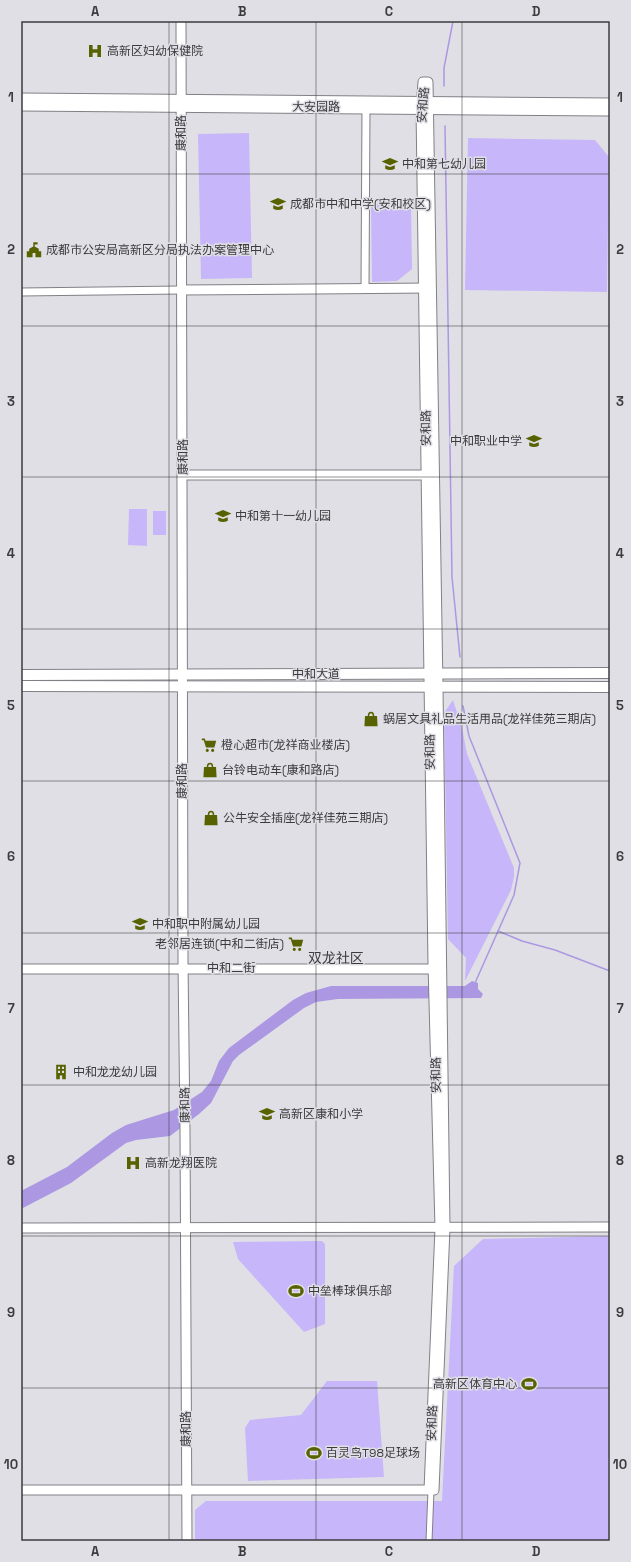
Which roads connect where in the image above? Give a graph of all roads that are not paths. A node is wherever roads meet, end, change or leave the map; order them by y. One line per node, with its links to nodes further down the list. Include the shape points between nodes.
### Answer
1 (181, 21): 3 (street, 康和路)
2 (21, 98): 3 (street)
3 (181, 103): 5 (street); 6 (street, 大安园路); 7 (street, 大安园路); 11 (street, 康和路)
4 (610, 103): 5 (street)
5 (424, 105): 7 (street, 大安园路); 8 (street, 大安园路); 10 (street, 安和路)
6 (21, 106)
7 (366, 108): 9 (street)
8 (610, 111)
9 (365, 288): 10 (street); 11 (street)
10 (427, 288): 14 (street, 安和路)
11 (181, 290): 12 (street); 13 (street, 康和路)
12 (21, 292)
13 (183, 475): 14 (street); 18 (street, 康和路)
14 (430, 475): 16 (street, 安和路)
15 (610, 673): 16 (main road, 中和大道)
16 (434, 674): 18 (main road, 中和大道); 21 (street, 安和路)
17 (21, 675): 18 (main road, 中和大道)
18 (182, 675): 20 (street, 康和路)
19 (21, 686): 20 (main road, 中和大道)
20 (182, 686): 21 (main road, 中和大道); 24 (street, 康和路)
21 (434, 687): 22 (main road, 中和大道); 25 (street, 安和路)
22 (610, 687)
23 (21, 964): 24 (street, 中和二街)
24 (183, 966): 25 (street, 中和二街); 26 (street, 中和二街); 29 (street, 康和路)
25 (438, 967): 30 (street, 安和路)
26 (21, 969)
27 (610, 1227): 30 (street)
28 (21, 1228): 29 (street)
29 (186, 1228): 30 (street); 32 (street, 康和路)
30 (442, 1228): 33 (street, 安和路)
31 (21, 1490): 32 (street)
32 (186, 1490): 33 (street); 34 (street, 康和路)
33 (431, 1490): 35 (street)
34 (187, 1541)
35 (429, 1541)

